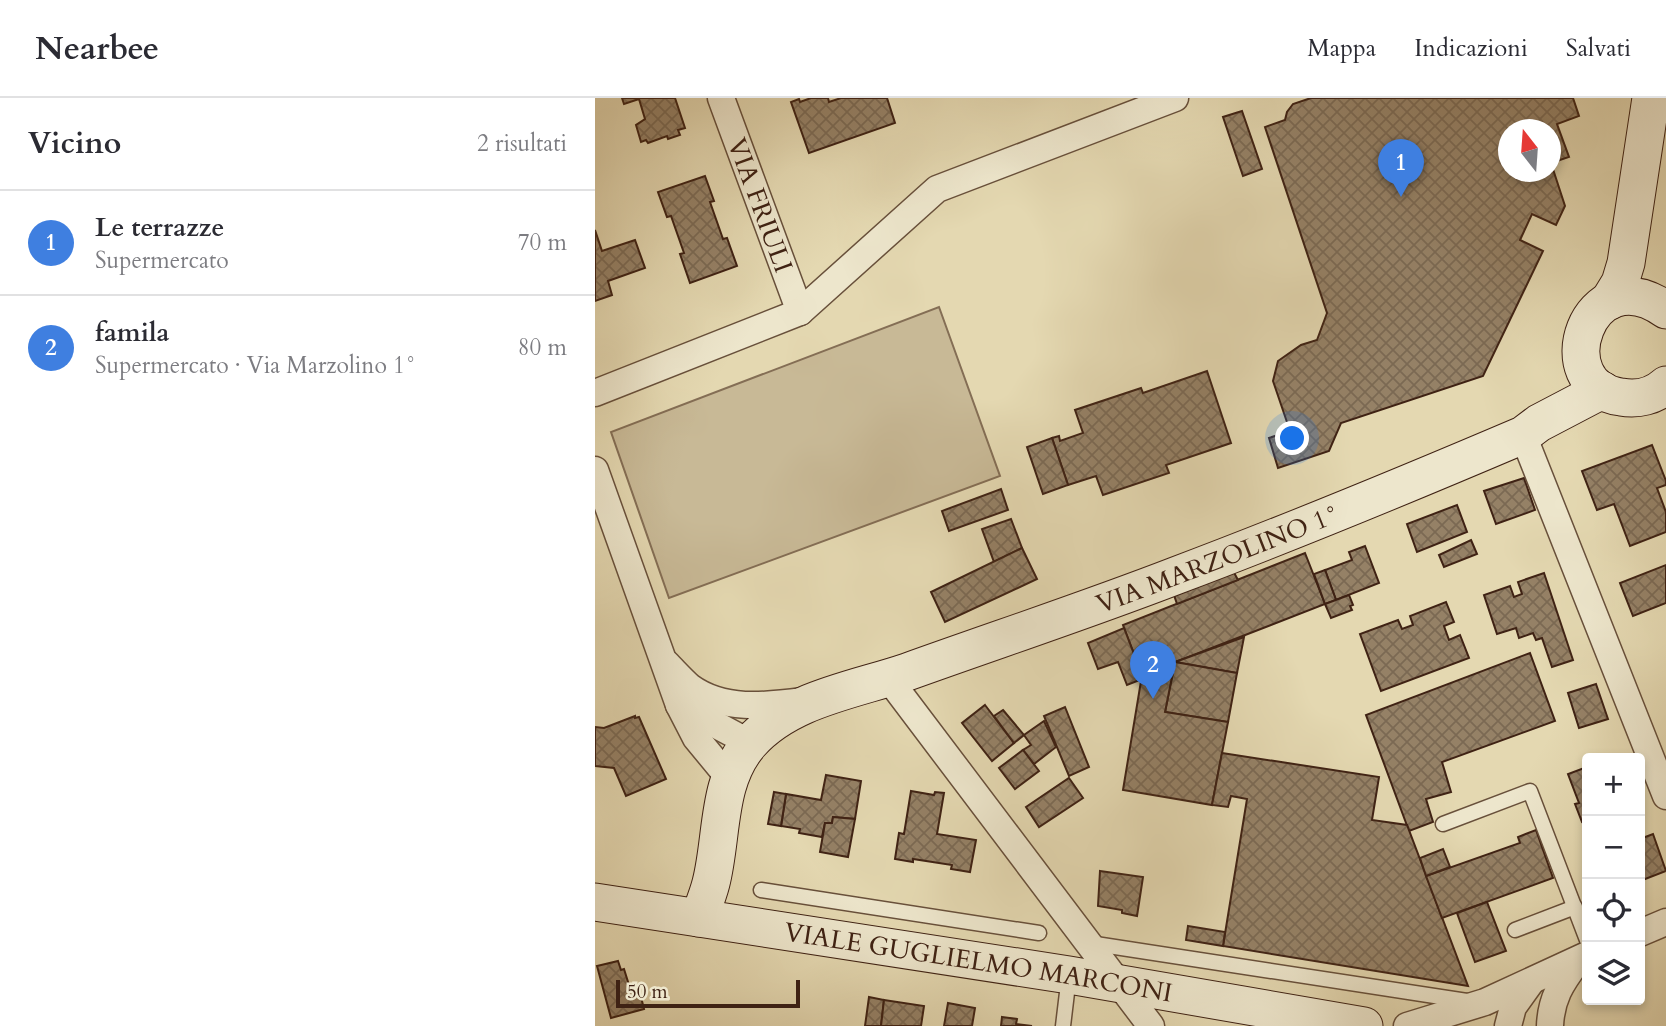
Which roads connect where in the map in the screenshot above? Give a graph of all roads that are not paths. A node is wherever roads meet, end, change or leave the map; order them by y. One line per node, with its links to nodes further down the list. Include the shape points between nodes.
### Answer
1 (721, 98): 7 (street, VIA FRIULI)
2 (1175, 98): 7 (street, via 937,189)
3 (1651, 100): 4 (main road)
4 (1635, 213): 5 (main road, via 1621,283); 6 (main road, via 1641,250)
5 (1609, 301): 6 (main road, via 1638,297); 8 (main road, via 1585,325)
6 (1666, 310)
7 (800, 312): 11 (street)
8 (1581, 358): 10 (main road); 12 (main road, via 1565,389)
9 (1666, 385): 10 (main road, via 1647,397 1631,399)
10 (1602, 390): 12 (main road, VIA MARZOLINO 1°)
11 (595, 393)
12 (1531, 429): 16 (main road, VIA MARZOLINO 1°, via 1175,577); 21 (street)
13 (595, 470): 14 (street)
14 (599, 495): 15 (street)
15 (663, 660): 17 (street, via 690,687 714,699 764,705); 18 (street)
16 (888, 678): 17 (main road, VIA MARZOLINO 1°); 32 (street)
17 (822, 699): 19 (main road, VIA MARZOLINO 1°, via 769,724)
18 (679, 705): 19 (street); 20 (street)
19 (750, 743): 20 (main road, VIA MARZOLINO 1°)
20 (726, 789): 26 (main road, via 711,883)
21 (1666, 796)
22 (1443, 824): 25 (lane, via 1530,791)
23 (761, 890): 31 (lane)
24 (595, 902): 26 (main road, VIALE GUGLIELMO MARCONI)
25 (1575, 907): 28 (lane); 33 (lane)
26 (699, 918): 31 (main road, VIALE GUGLIELMO MARCONI)
27 (1666, 922): 29 (street)
28 (1515, 930)
29 (1645, 931)
30 (1039, 933): 31 (lane)
31 (967, 942): 36 (main road, VIALE GUGLIELMO MARCONI)
32 (1088, 942): 38 (street); 39 (lane)
33 (1583, 942)
34 (1582, 953): 37 (street)
35 (1582, 955): 45 (street, via 1556,991)
36 (1069, 975): 38 (main road, VIALE GUGLIELMO MARCONI); 40 (lane)
37 (1531, 982): 39 (street); 44 (street, via 1513,1007)
38 (1120, 983): 41 (street); 42 (main road, VIALE GUGLIELMO MARCONI)
39 (1483, 1003): 43 (street)
40 (1063, 1026)
41 (1151, 1026)
42 (1364, 1026)
43 (1407, 1026)
44 (1508, 1026)
45 (1550, 1026)

